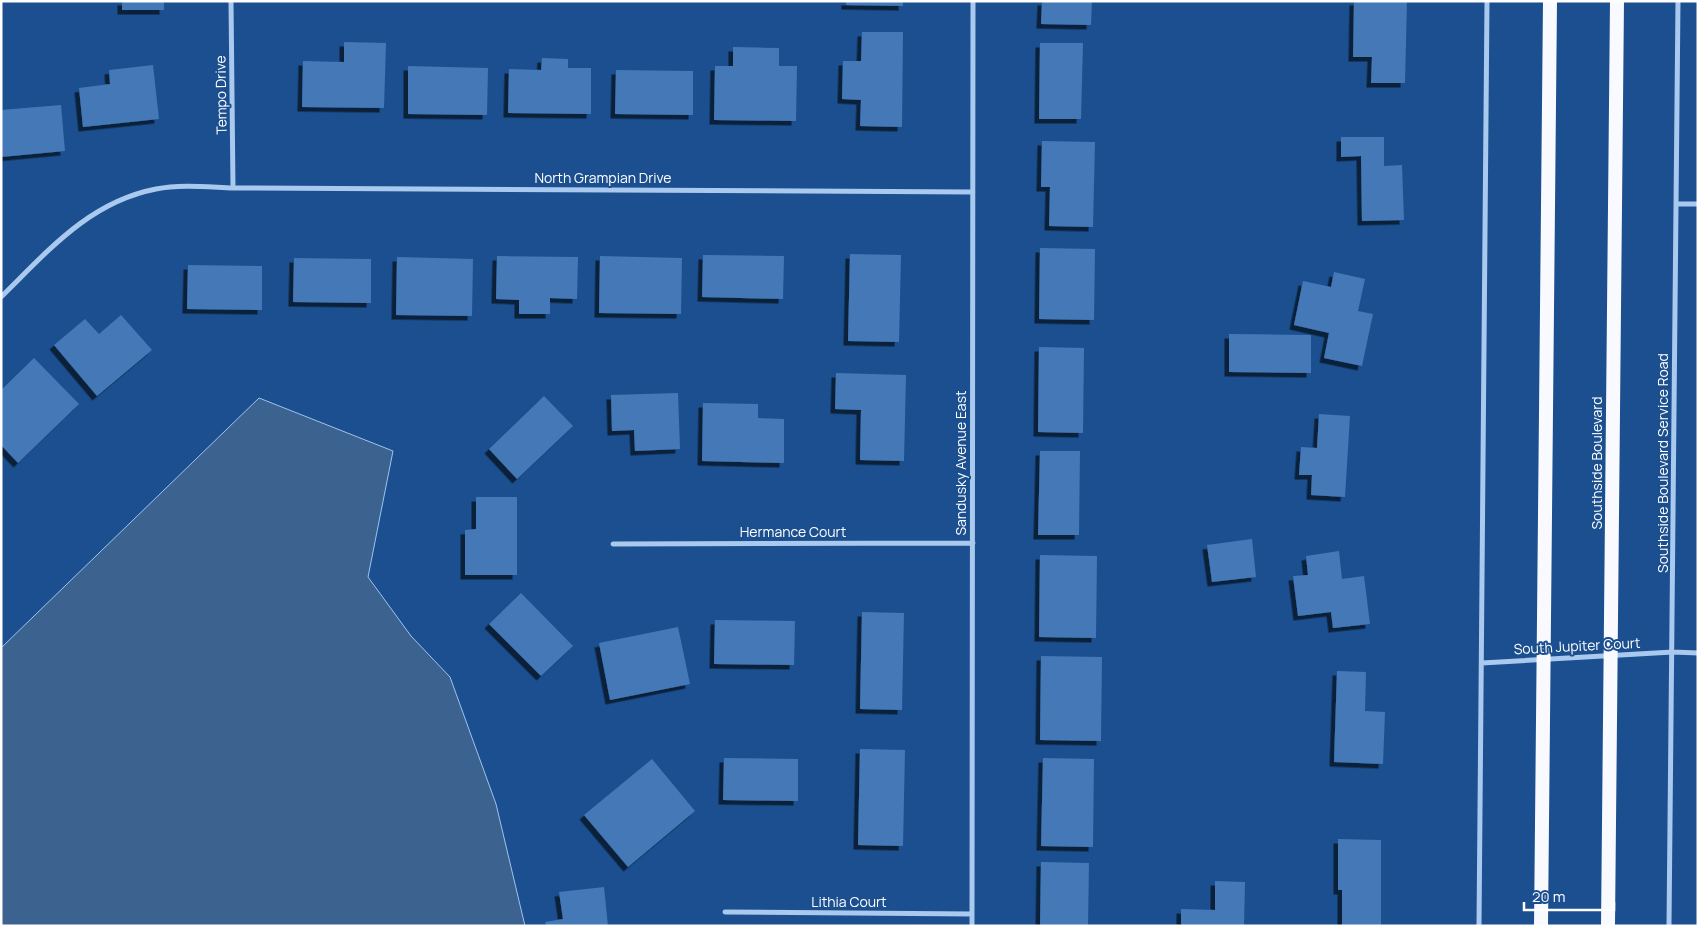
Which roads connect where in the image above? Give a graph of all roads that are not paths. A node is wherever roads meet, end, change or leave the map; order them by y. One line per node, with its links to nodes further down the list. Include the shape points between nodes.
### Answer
1 (231, 1): 7 (street, Tempo Drive)
2 (972, 1): 8 (street, Sandusky Avenue East)
3 (1487, 1): 18 (street)
4 (1550, 1): 17 (highway)
5 (1617, 1): 16 (highway, Southside Boulevard)
6 (1678, 1): 9 (street, Southside Boulevard Service Road)
7 (233, 188): 8 (street, North Grampian Drive); 11 (street, North Grampian Drive, via 184,186 125,197 70,231)
8 (973, 192): 13 (street, Sandusky Avenue East)
9 (1676, 204): 10 (street); 14 (street, Southside Boulevard Service Road)
10 (1698, 204)
11 (1, 297)
12 (613, 544): 13 (street, Hermance Court)
13 (973, 544): 20 (street, Sandusky Avenue East)
14 (1673, 652): 15 (street, South Jupiter Court); 16 (street, South Jupiter Court); 25 (street, Southside Boulevard Service Road)
15 (1698, 653)
16 (1611, 655): 17 (street, South Jupiter Court); 24 (highway, Southside Boulevard)
17 (1544, 659): 18 (street, South Jupiter Court); 23 (highway)
18 (1482, 663): 22 (street)
19 (725, 912): 20 (street, Lithia Court)
20 (972, 914): 21 (street, Sandusky Avenue East)
21 (972, 926)
22 (1479, 926)
23 (1541, 926)
24 (1608, 926)
25 (1670, 926)

